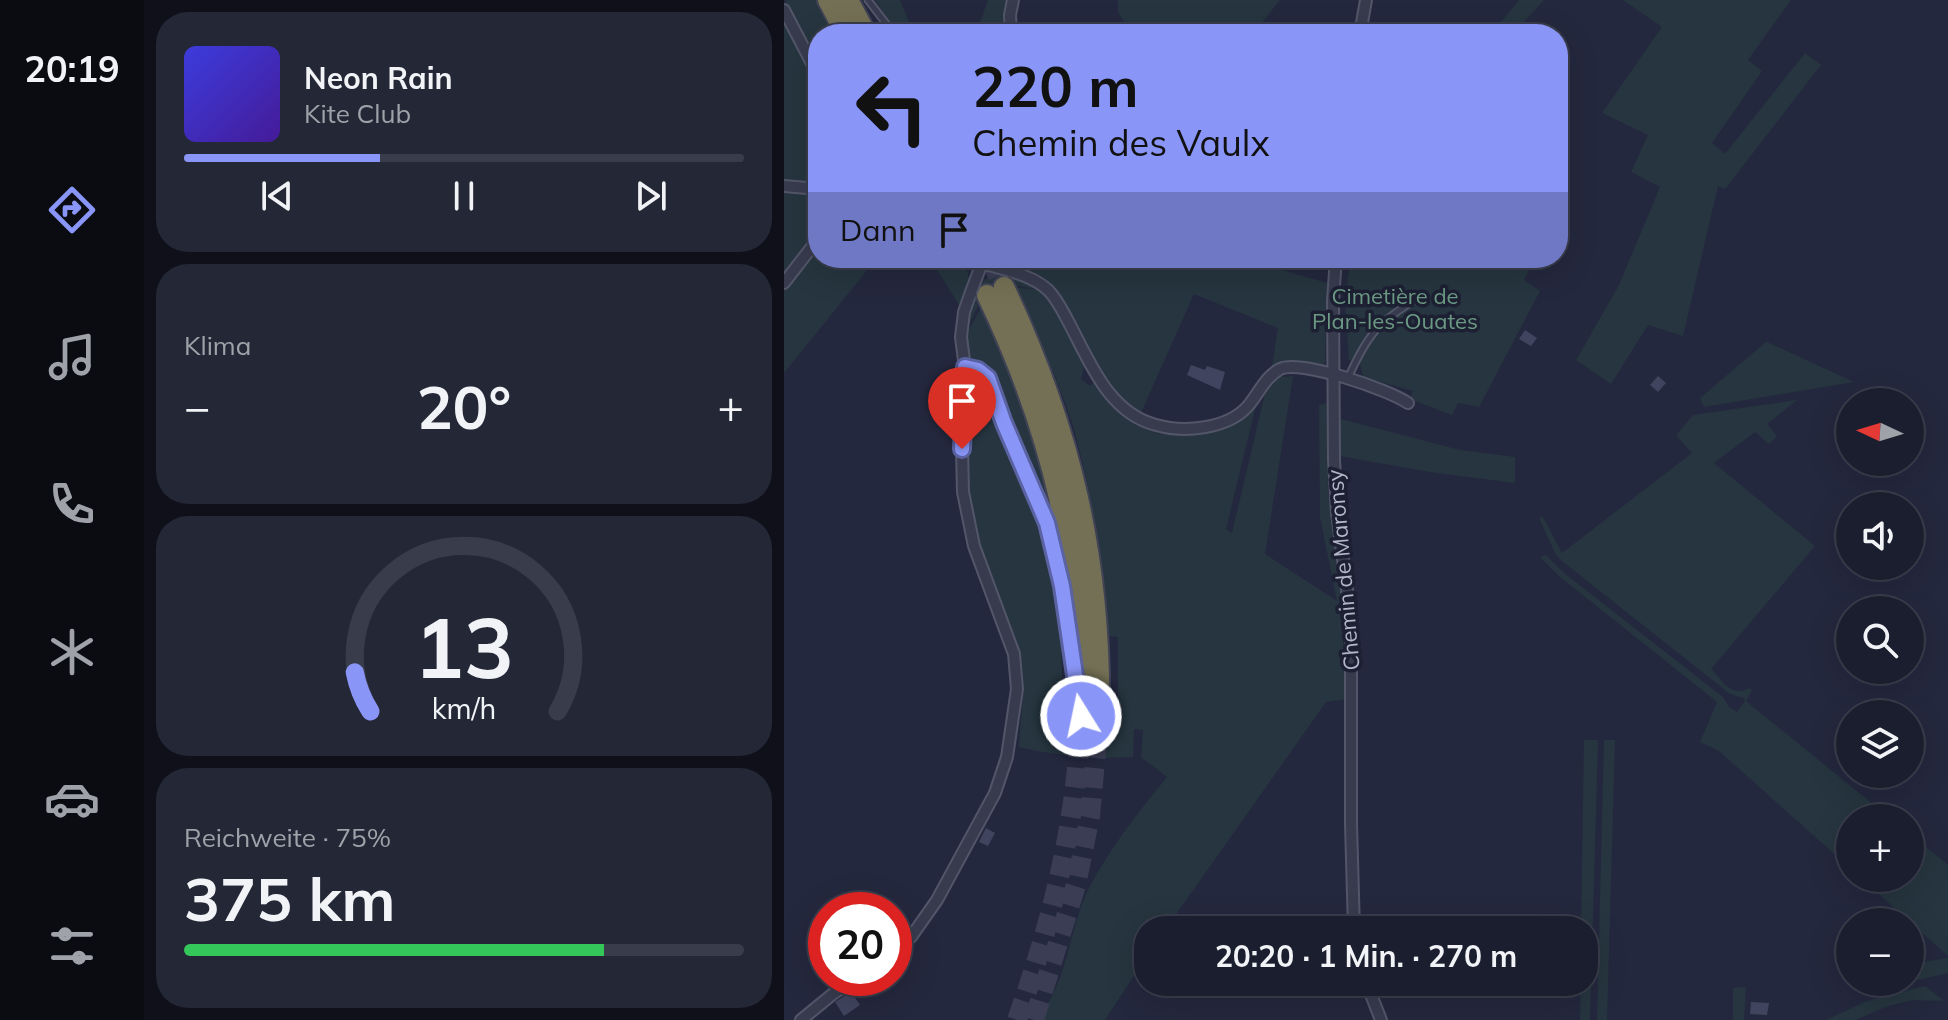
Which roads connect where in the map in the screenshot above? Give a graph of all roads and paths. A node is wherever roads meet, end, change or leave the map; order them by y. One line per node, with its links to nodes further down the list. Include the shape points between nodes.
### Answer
1 (828, 0): 7 (highway)
2 (848, 0): 8 (highway)
3 (868, 0): 9 (lane)
4 (1013, 0): 10 (street)
5 (1366, 0): 11 (street)
6 (784, 10): 12 (street)
7 (841, 24)
8 (861, 24)
9 (886, 24)
10 (1010, 24)
11 (1362, 24)
12 (808, 56)
13 (784, 186): 14 (street)
14 (808, 188)
15 (808, 252): 19 (street)
16 (986, 268): 20 (street, bridge)
17 (986, 268): 20 (street, bridge)
18 (1335, 268): 23 (street, Chemin de Maronsy)
19 (784, 283)
20 (993, 286): 22 (street, via 962,325); 23 (street, via 1031,278 1055,297 1111,396 1147,423 1183,429 1220,422 1243,411 1267,379 1287,367); 26 (highway, via 1037,362 1078,493 1096,604 1100,674)
21 (1418, 298): 24 (lane, via 1369,335)
22 (965, 367): 26 (lane, via 988,378 1047,523); 28 (street, via 963,492 974,546 1014,654 1017,689 1002,775 973,838)
23 (1333, 375): 24 (street); 27 (street, Chemin de Maronsy, via 1335,488 1351,620)
24 (1347, 379): 25 (street)
25 (1408, 403)
26 (1090, 717)
27 (1354, 916)
28 (912, 936)
29 (830, 996): 31 (street)
30 (1372, 996): 32 (street)
31 (801, 1020)
32 (1381, 1020)

